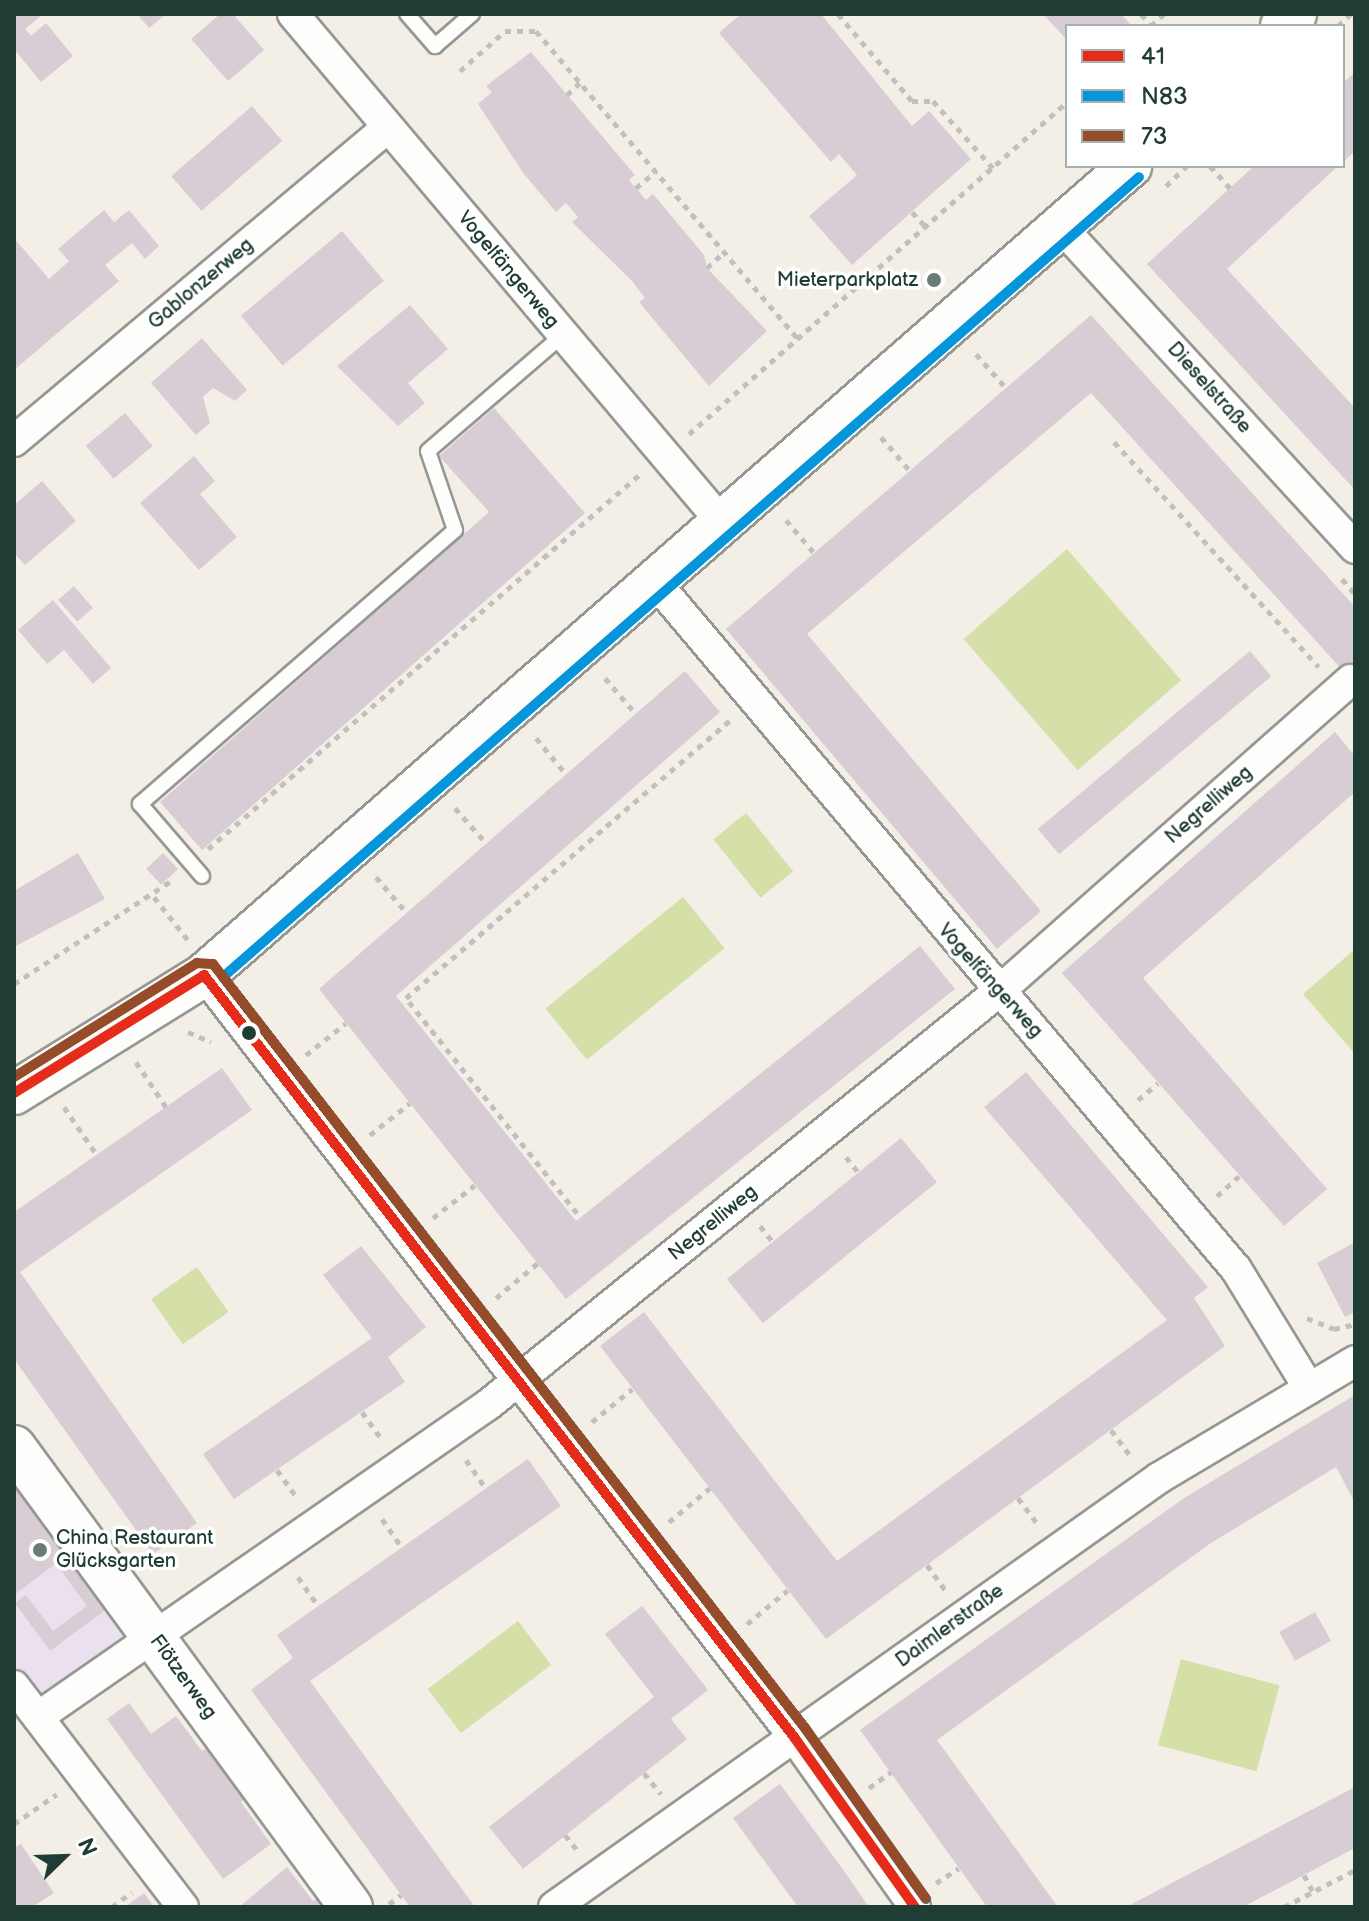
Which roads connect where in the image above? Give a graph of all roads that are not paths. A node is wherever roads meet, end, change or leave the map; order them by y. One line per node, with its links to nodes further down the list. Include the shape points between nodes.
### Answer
1 (293, 14): 4 (street, Vogelfängerweg)
2 (407, 14): 3 (lane, via 435,46)
3 (472, 14)
4 (388, 127): 7 (street, Vogelfängerweg); 8 (street, Gablonzerweg)
5 (1128, 168): 6 (street)
6 (1062, 228): 9 (street); 10 (street, Dieselstraße)
7 (563, 335): 9 (street, Vogelfängerweg); 13 (lane, via 428,451 455,530 140,804)
8 (14, 441)
9 (724, 525): 11 (street)
10 (1355, 548)
11 (656, 583): 14 (street); 15 (street, Vogelfängerweg)
12 (1344, 672): 15 (street, Negrelliweg)
13 (202, 876)
14 (198, 960): 16 (street); 18 (street)
15 (998, 992): 18 (street, Negrelliweg); 19 (street, Vogelfängerweg, via 1236,1269)
16 (14, 1093)
17 (1355, 1361): 19 (street, Daimlerstraße)
18 (518, 1381): 21 (street, Negrelliweg); 24 (street)
19 (1309, 1388): 24 (street, Daimlerstraße, via 1159,1478)
20 (14, 1447): 21 (street, Flötzerweg)
21 (152, 1635): 23 (street, Negrelliweg); 27 (street, Flötzerweg)
22 (14, 1686): 23 (street)
23 (38, 1717): 26 (street)
24 (794, 1737): 25 (street); 28 (street, Daimlerstraße)
25 (930, 1896)
26 (183, 1907)
27 (351, 1907)
28 (554, 1907)

